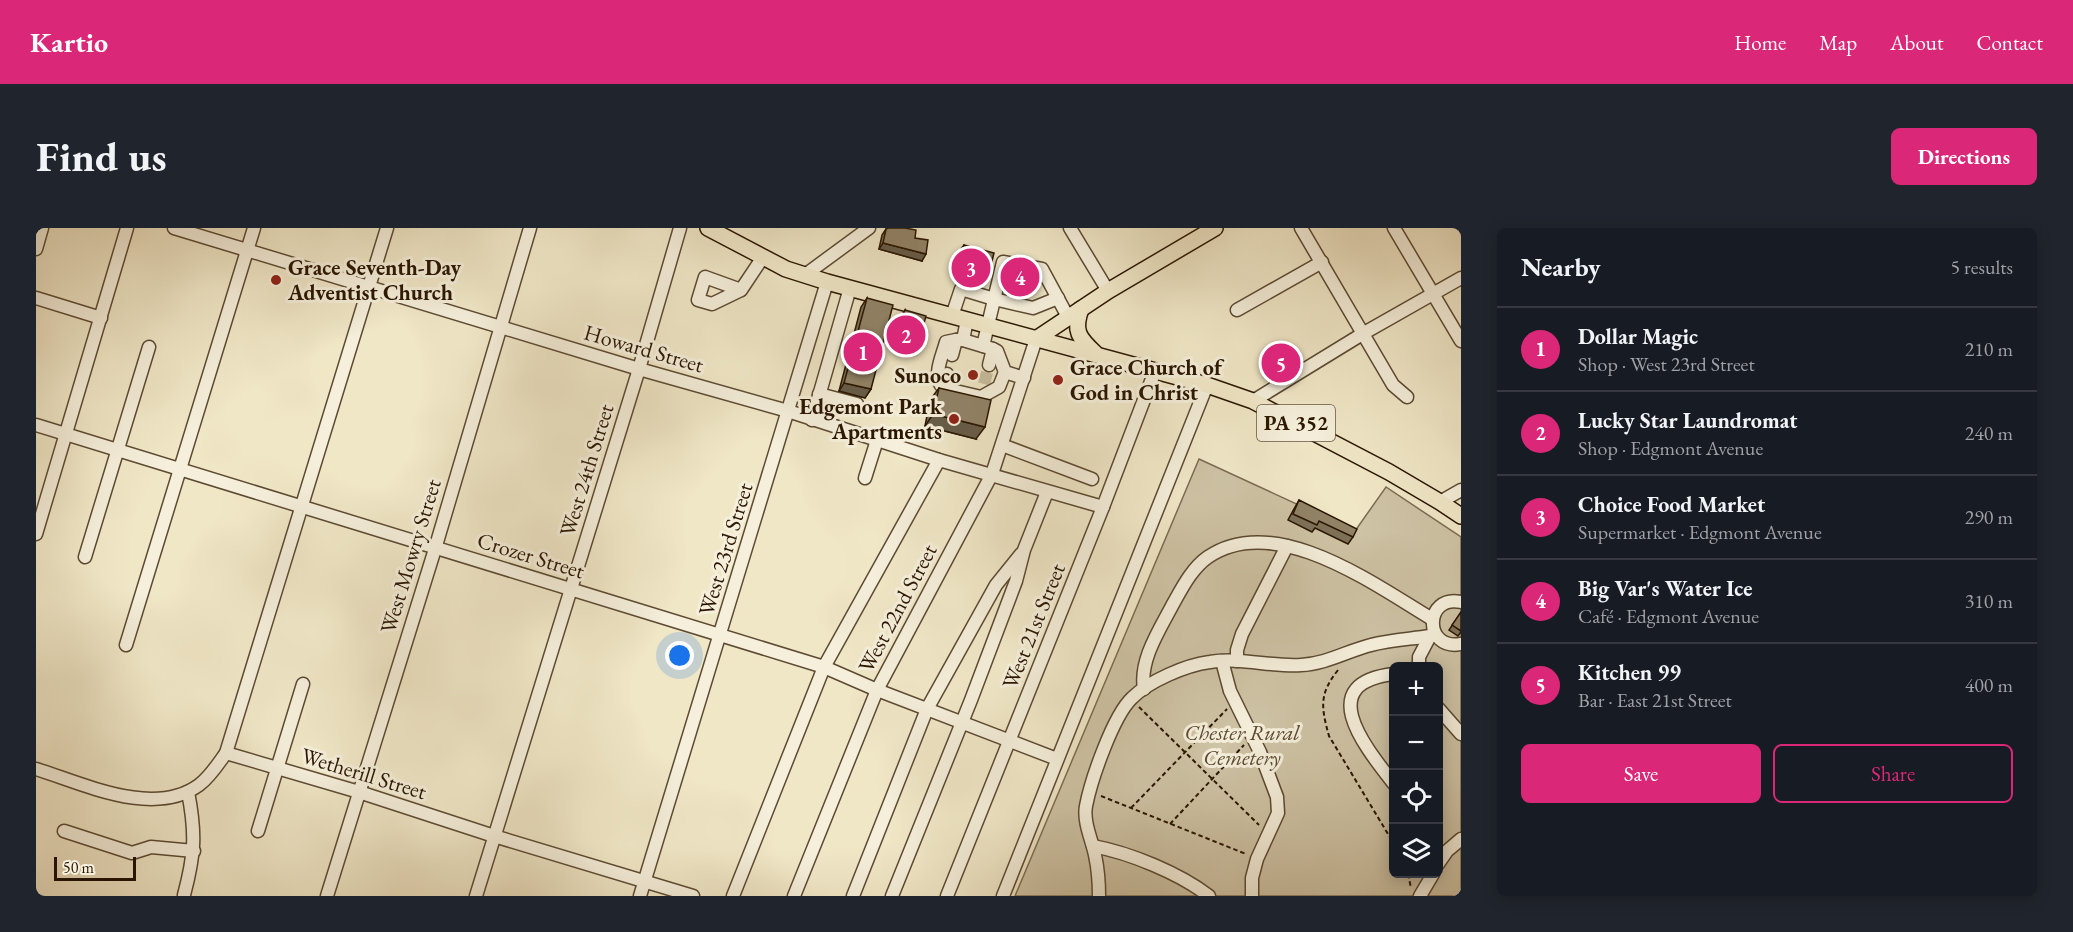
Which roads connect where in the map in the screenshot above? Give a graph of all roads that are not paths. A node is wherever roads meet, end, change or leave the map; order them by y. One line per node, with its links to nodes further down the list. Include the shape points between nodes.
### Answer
1 (42, 228): 14 (street)
2 (127, 228): 31 (street)
3 (174, 228): 15 (street, Howard Street)
4 (254, 228): 15 (street)
5 (387, 228): 21 (street)
6 (530, 228): 34 (street, West Mowry Street)
7 (680, 228): 44 (street, West 24th Street)
8 (708, 228): 16 (main road, PA 352)
9 (869, 228): 18 (street)
10 (1070, 228): 24 (street)
11 (1215, 228): 24 (main road)
12 (1301, 228): 17 (street)
13 (1394, 228): 25 (street)
14 (37, 244)
15 (247, 250): 21 (street, Howard Street); 65 (street)
16 (763, 258): 18 (main road, PA 352); 23 (street)
17 (1322, 262): 29 (street); 35 (street)
18 (805, 275): 20 (main road, PA 352)
19 (1461, 278): 25 (street)
20 (827, 282): 22 (main road, PA 352); 57 (street, West 23rd Street)
21 (369, 288): 34 (street, Howard Street); 72 (street)
22 (850, 288): 32 (main road, PA 352); 52 (street)
23 (741, 290)
24 (1108, 291): 30 (main road)
25 (1434, 294): 35 (street); 38 (street)
26 (36, 298): 31 (street)
27 (1058, 298): 28 (street, via 1033,308); 28 (street, via 1042,269 1003,262); 30 (street)
28 (994, 299): 32 (street, via 961,289); 33 (street)
29 (1237, 310)
30 (1075, 313): 36 (main road); 42 (main road, via 1083,342)
31 (101, 318): 60 (street)
32 (960, 318): 33 (main road, PA 352); 37 (street)
33 (987, 326): 36 (main road, PA 352); 40 (street)
34 (501, 327): 44 (street, Howard Street); 77 (street, West Mowry Street)
35 (1364, 333): 54 (street, via 1393,385); 55 (street)
36 (1036, 339): 42 (main road, PA 352); 48 (street, West 22nd Street)
37 (959, 340): 40 (street); 41 (street); 51 (street, via 946,342 937,376)
38 (1461, 340)
39 (149, 347): 63 (street)
40 (988, 347): 43 (street); 46 (street, via 997,351)
41 (952, 355)
42 (1097, 355): 45 (main road, PA 352)
43 (989, 365)
44 (639, 369): 57 (street, Howard Street); 80 (street, West 24th Street)
45 (1155, 371): 50 (main road, PA 352); 73 (street, West 21st Street)
46 (1005, 372): 48 (street); 53 (street, via 999,387)
47 (947, 374): 51 (street)
48 (1024, 378): 62 (street, West 22nd Street)
49 (984, 384): 53 (street)
50 (1207, 385): 55 (main road, PA 352); 101 (street)
51 (943, 388): 53 (street)
52 (819, 394): 56 (street); 58 (street)
53 (981, 397)
54 (1407, 397)
55 (1253, 401): 71 (main road, PA 352)
56 (857, 404)
57 (788, 411): 58 (street, Howard Street); 83 (street, West 23rd Street)
58 (812, 420): 61 (street, Howard Street)
59 (36, 425): 60 (street, Crozer Street)
60 (65, 434): 63 (street, Crozer Street); 75 (street)
61 (877, 440): 64 (street, Howard Street); 67 (street)
62 (1002, 445): 66 (street, West 22nd Street); 68 (street)
63 (117, 450): 65 (street, Crozer Street); 79 (street)
64 (939, 460): 66 (street, Howard Street); 90 (street)
65 (181, 469): 72 (street, Crozer Street); 86 (street)
66 (992, 474): 70 (street, Howard Street); 94 (street, West 22nd Street)
67 (865, 478)
68 (1092, 479)
69 (1461, 490): 71 (street)
70 (1047, 492): 73 (street, Howard Street); 78 (street)
71 (1440, 502): 74 (main road, PA 352)
72 (302, 507): 77 (street, Crozer Street); 100 (street)
73 (1103, 507): 99 (street, West 21st Street)
74 (1461, 516)
75 (36, 534)
76 (1287, 546): 82 (street, via 1333,563); 88 (street, via 1242,634); 93 (street, via 1266,543 1225,547 1206,558 1190,576 1159,631 1142,676)
77 (435, 549): 80 (street, Crozer Street); 106 (street, West Mowry Street)
78 (1024, 550): 95 (street, via 996,585); 97 (street)
79 (85, 557)
80 (571, 589): 83 (street, Crozer Street); 109 (street, West 24th Street)
81 (1461, 602): 82 (street, via 1444,603)
82 (1432, 620): 84 (street)
83 (721, 634): 90 (street, Crozer Street); 115 (street, West 23rd Street)
84 (1432, 634): 85 (street, via 1444,643); 88 (street, via 1371,645 1324,662 1301,665); 89 (street)
85 (1461, 644)
86 (126, 645)
87 (1222, 661): 88 (street); 93 (street, via 1181,671); 129 (street, via 1277,797 1278,813 1257,859)
88 (1237, 661)
89 (1419, 662)
90 (824, 667): 94 (street, Crozer Street); 121 (street)
91 (1389, 675): 104 (street, via 1376,676 1357,687 1350,710 1360,738)
92 (303, 684): 103 (street)
93 (1144, 689): 111 (street, via 1131,699 1119,717 1101,756 1085,809)
94 (877, 690): 95 (street, Crozer Street); 122 (street, West 22nd Street)
95 (927, 709): 97 (street, Crozer Street); 123 (street)
96 (1443, 714): 98 (street)
97 (962, 722): 99 (street, Crozer Street); 124 (street)
98 (1461, 734)
99 (1010, 740): 101 (street, Crozer Street); 125 (street, West 21st Street)
100 (226, 753): 103 (street, Wetherill Street); 105 (street, via 211,774)
101 (1057, 759): 126 (street)
102 (36, 769): 105 (street, via 142,800 163,800)
103 (278, 769): 106 (street, Wetherill Street); 108 (street)
104 (1389, 777)
105 (188, 792): 112 (street)
106 (359, 792): 109 (street, Wetherill Street); 117 (street, West Mowry Street)
107 (64, 831): 112 (street, via 132,853 151,847)
108 (258, 831)
109 (494, 836): 115 (street, Wetherill Street); 118 (street, West 24th Street)
110 (1461, 839): 113 (street)
111 (1093, 846): 127 (street); 128 (street, via 1174,875)
112 (194, 851): 116 (street)
113 (1443, 857)
114 (1430, 878): 130 (street)
115 (645, 880): 119 (street, West 23rd Street); 120 (street, Wetherill Street)
116 (184, 895)
117 (327, 896)
118 (476, 896)
119 (640, 896)
120 (693, 896)
121 (733, 896)
122 (794, 896)
123 (853, 896)
124 (892, 896)
125 (947, 896)
126 (1003, 896)
127 (1099, 896)
128 (1209, 896)
129 (1252, 896)
130 (1420, 896)

